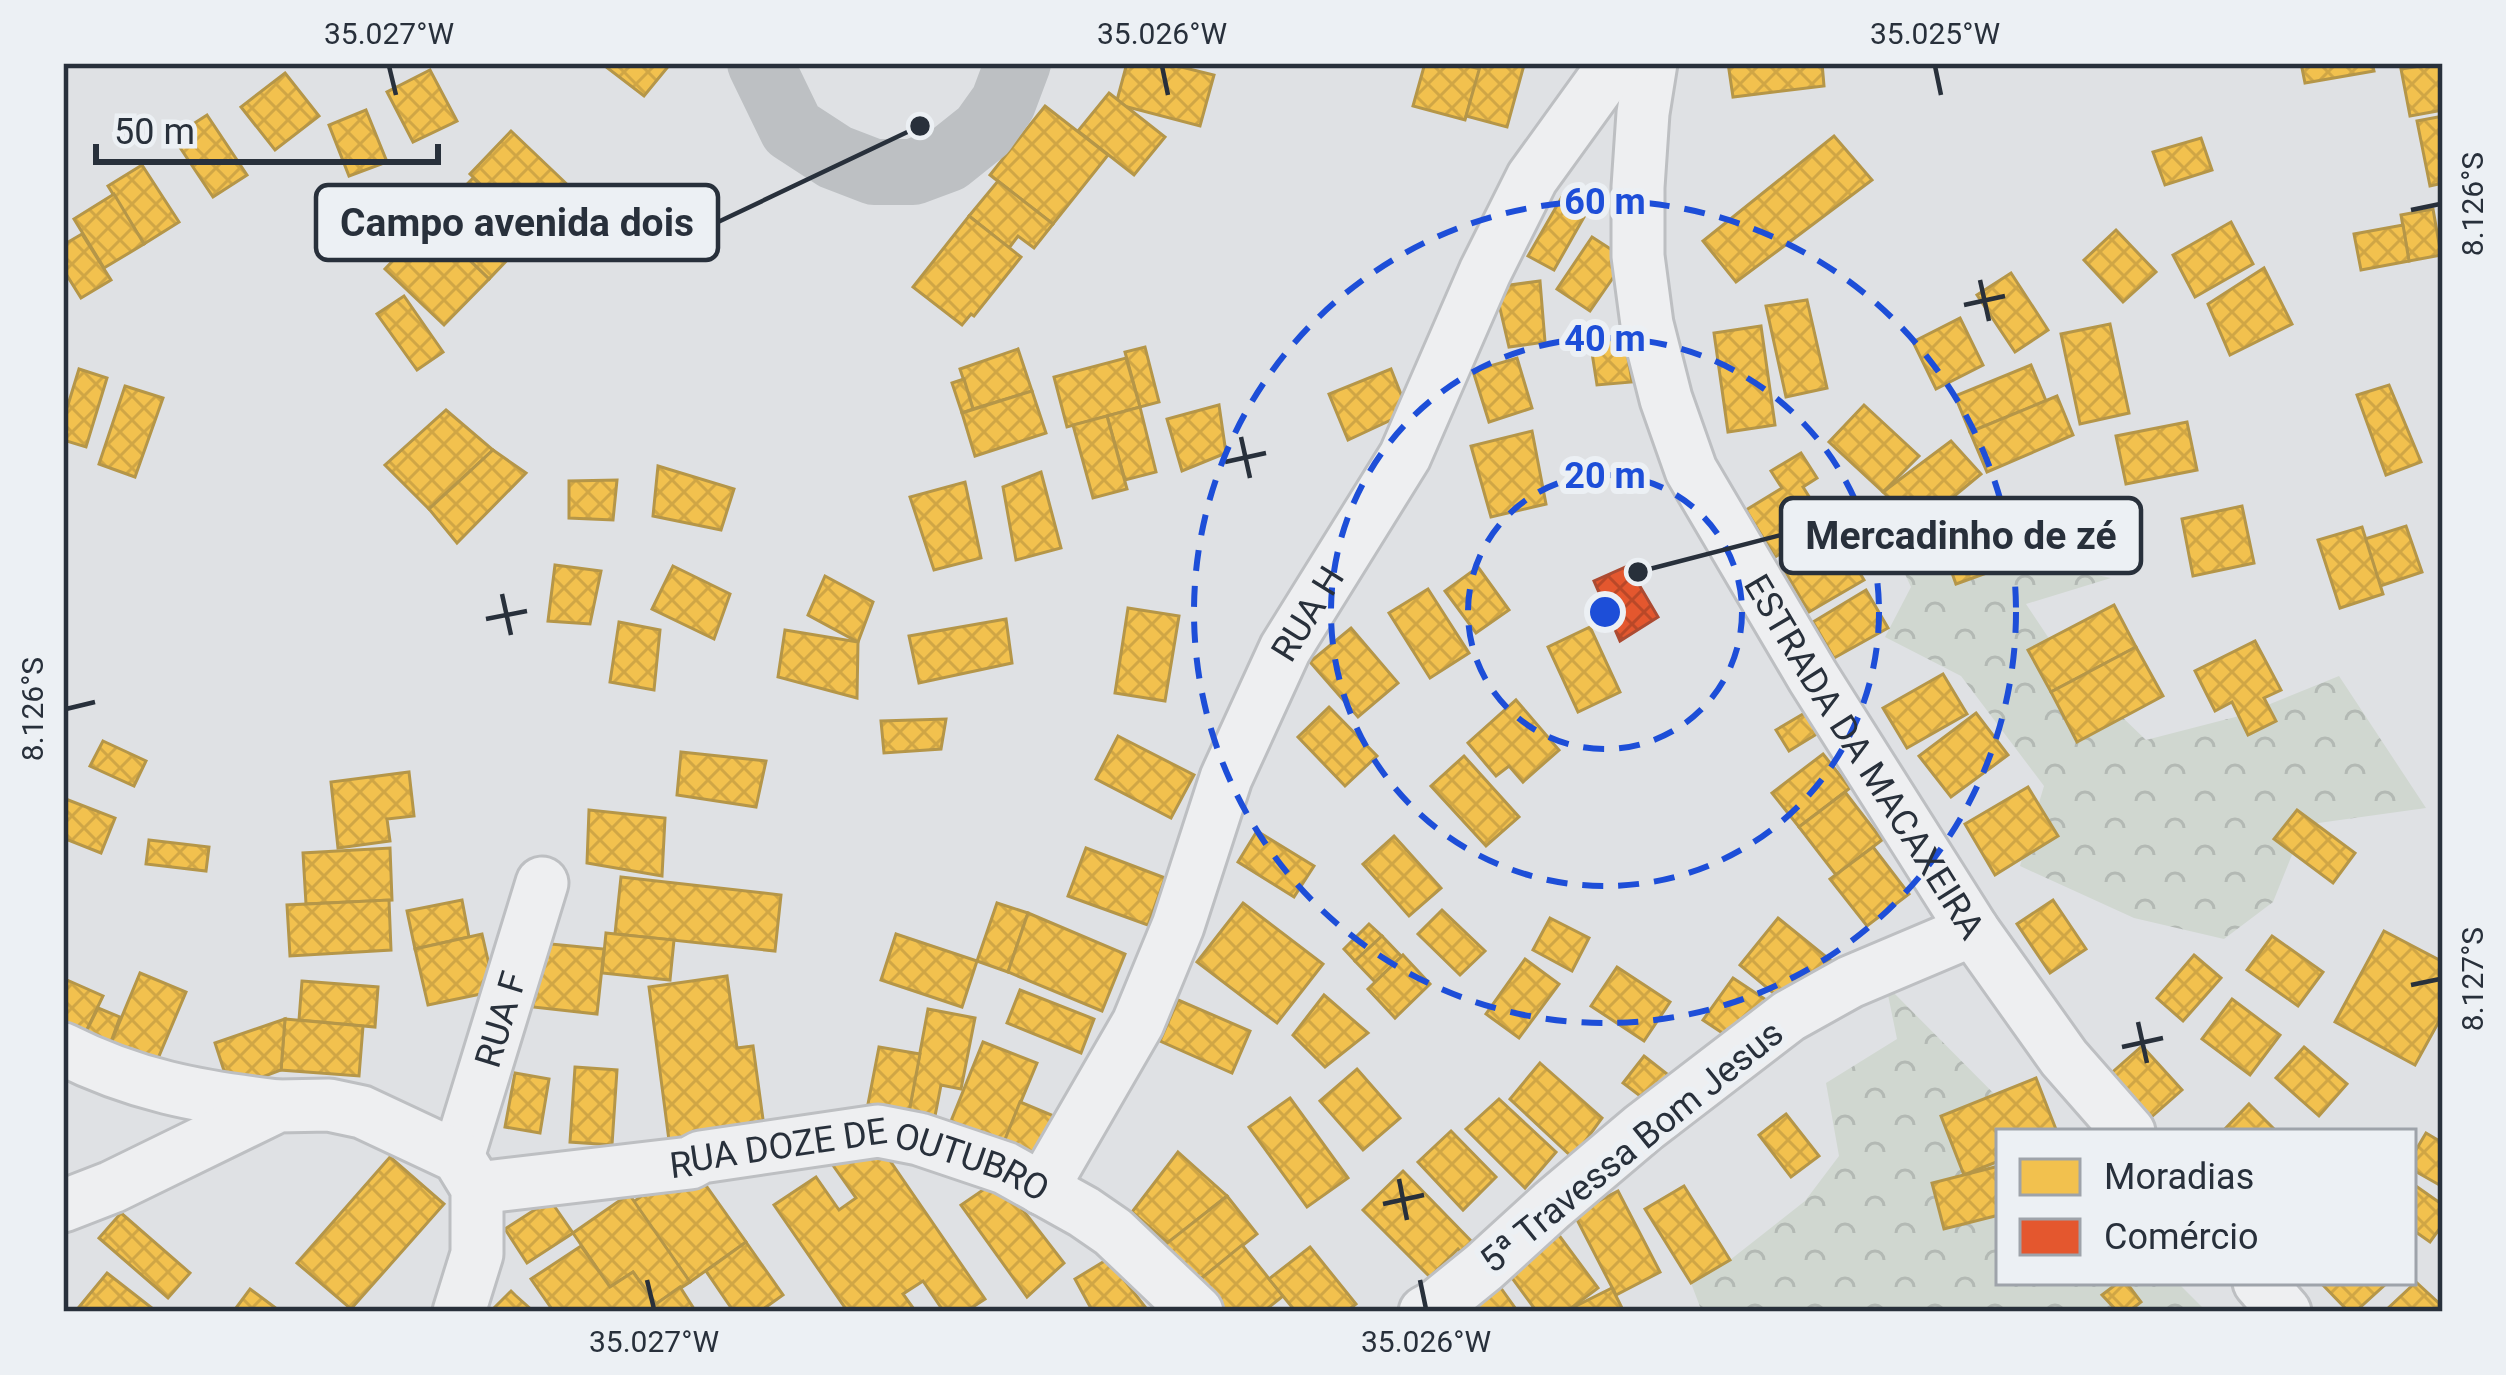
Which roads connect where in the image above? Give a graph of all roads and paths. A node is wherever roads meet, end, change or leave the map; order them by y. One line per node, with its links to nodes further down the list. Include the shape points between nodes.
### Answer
1 (760, 63): 2 (street, via 792,129 874,172 913,172 949,159 983,131)
2 (1018, 63)
3 (1615, 63): 11 (street, RUA H, via 1532,178 1405,456 1285,650 1226,778 1138,1023)
4 (1651, 63): 6 (street, ESTRADA DA MACAXEIRA, via 1638,256 1666,399 1691,470)
5 (542, 883): 10 (street, RUA F)
6 (1973, 930): 9 (street, ESTRADA DA MACAXEIRA, via 2064,1058); 16 (street, 5ª Travessa Bom Jesus, via 1789,1016)
7 (63, 1049): 8 (street, via 158,1086)
8 (278, 1106): 10 (street, via 362,1112); 12 (street)
9 (2126, 1129)
10 (467, 1173): 11 (street, RUA DOZE DE OUTUBRO, via 690,1163 878,1131 958,1151); 14 (street, RUA F, via 477,1254)
11 (1042, 1189): 15 (street, RUA DOZE DE OUTUBRO, via 1113,1232)
12 (63, 1205)
13 (2262, 1285): 17 (street)
14 (459, 1312)
15 (1197, 1312)
16 (1424, 1312)
17 (2285, 1312)

